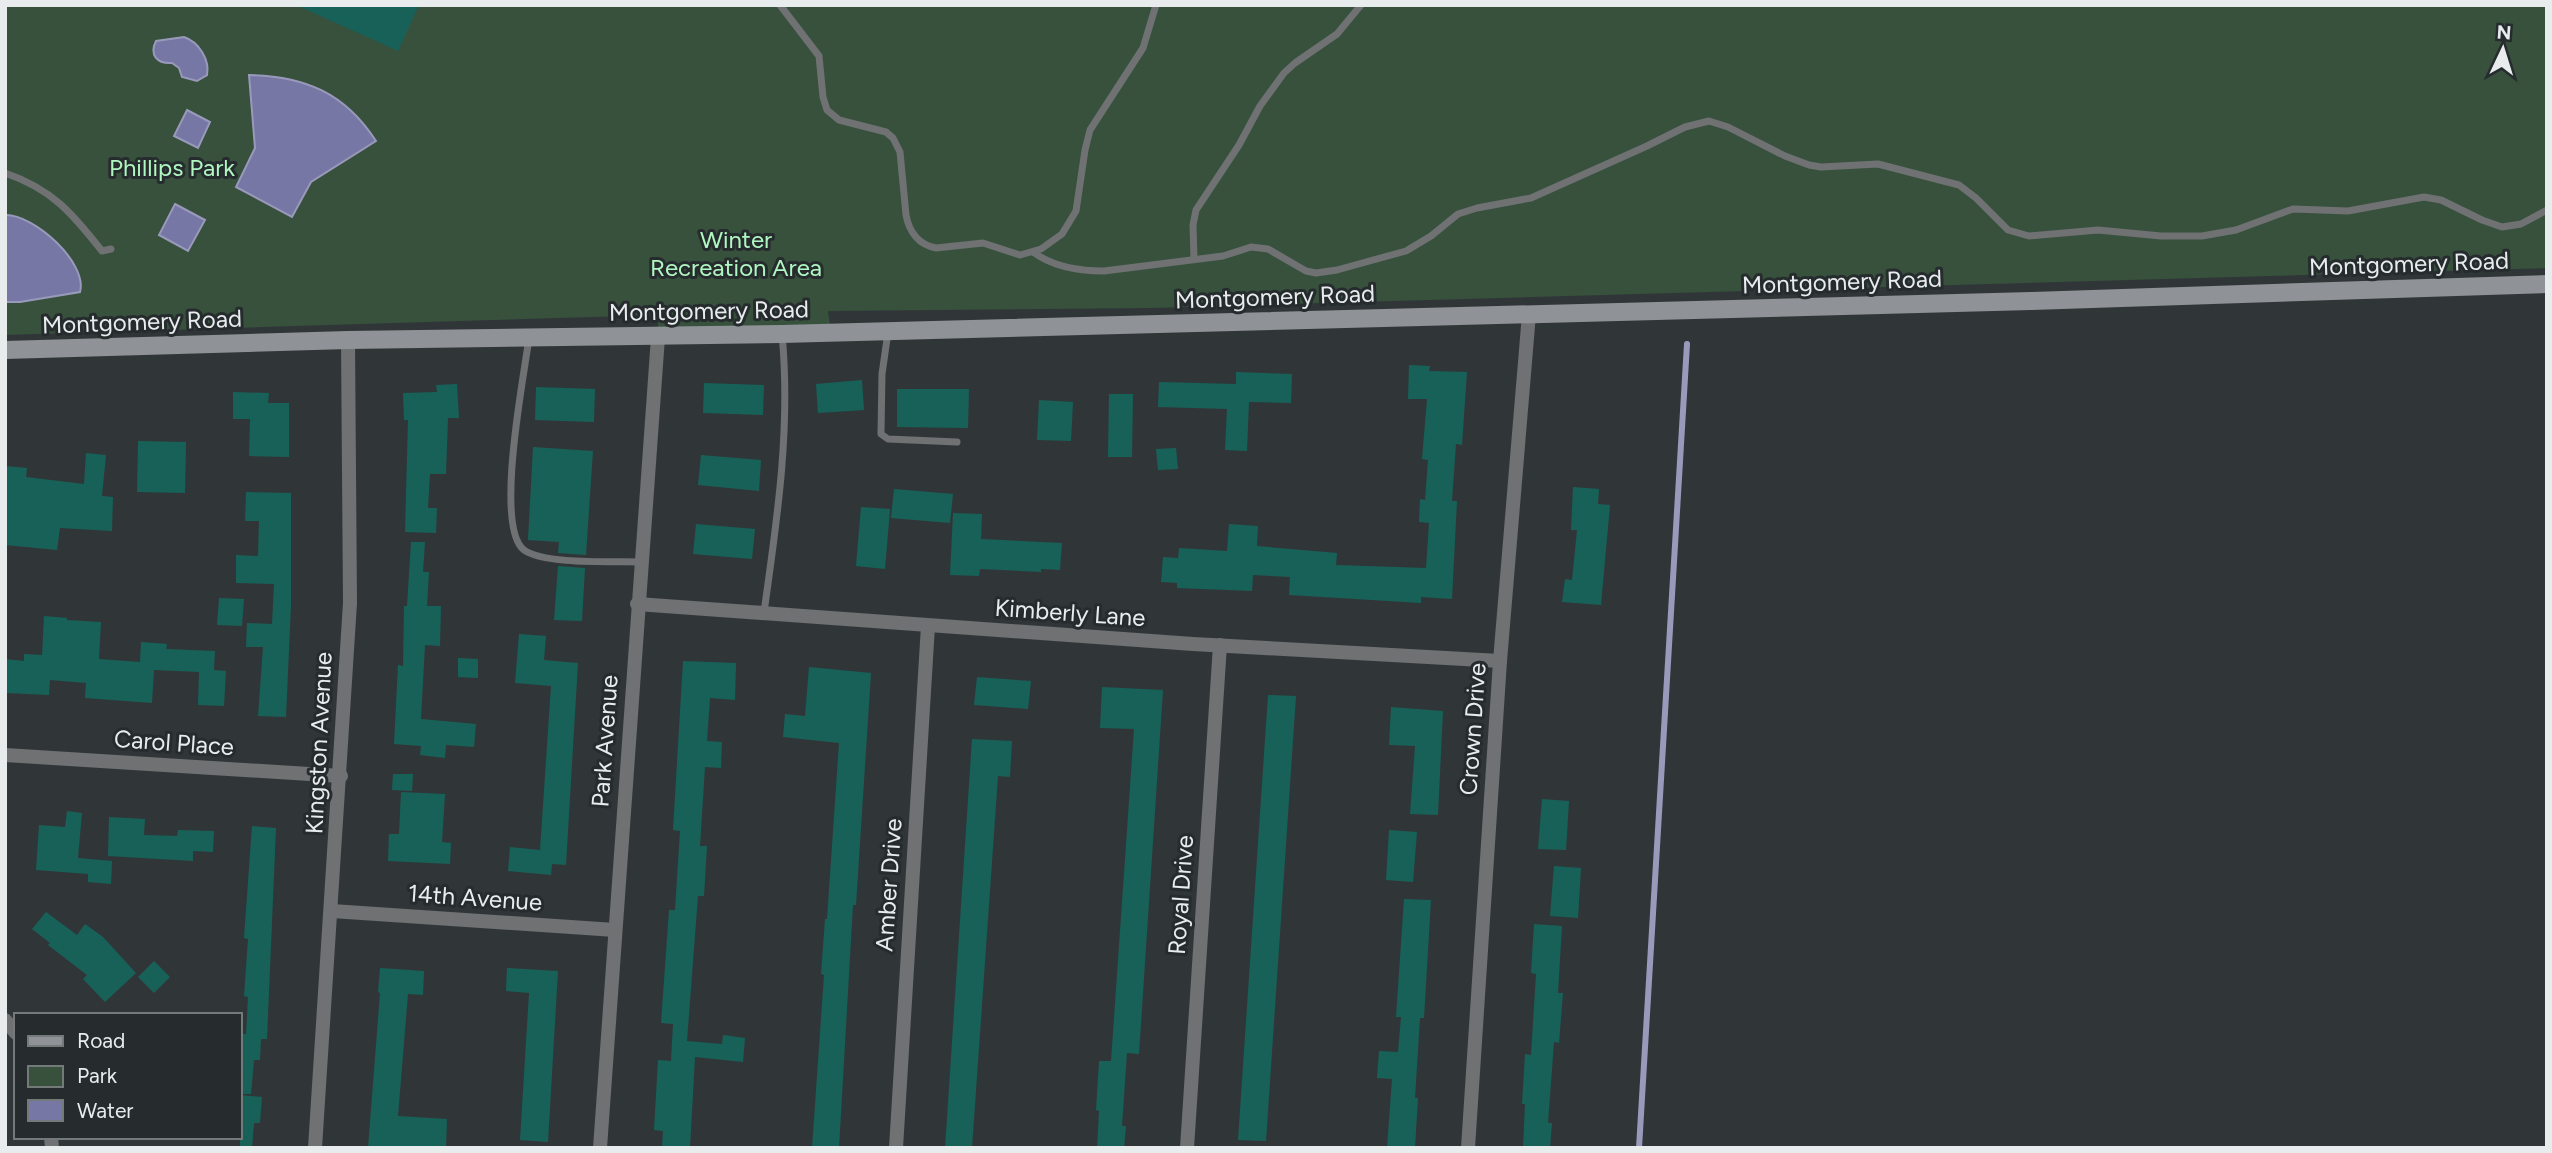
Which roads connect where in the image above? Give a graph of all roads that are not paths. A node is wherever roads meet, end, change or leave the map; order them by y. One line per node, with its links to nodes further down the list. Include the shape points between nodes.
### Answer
1 (780, 5): 7 (lane, via 819,56 827,110 838,120 886,132 898,145 906,215 916,237 936,248 976,242 1013,254)
2 (1156, 5): 7 (lane, via 1143,48 1090,130 1072,220 1056,240)
3 (1361, 5): 8 (lane, via 1337,34 1284,73 1260,106 1196,210)
4 (5, 173): 6 (lane, via 41,188 78,220 102,251)
5 (2547, 210): 8 (lane, via 2521,224 2502,227 2424,197 2348,211 2292,209 2236,230 2202,236 2098,230 2029,236 2008,230 1968,190 1950,182 1878,164 1809,165 1709,121 1685,127 1531,198 1458,214 1406,251 1337,270 1306,271 1260,247)
6 (111, 249)
7 (1033, 252): 8 (lane, via 1055,264 1086,271)
8 (1194, 259)
9 (2547, 284): 10 (street, Montgomery Road)
10 (1530, 314): 11 (street, Montgomery Road); 23 (street, Crown Drive)
11 (888, 331): 12 (street, Montgomery Road); 17 (lane, via 881,434 888,439)
12 (782, 334): 13 (street, Montgomery Road); 20 (lane, via 786,412 777,527)
13 (658, 337): 14 (street, Montgomery Road); 18 (street, Park Avenue)
14 (529, 338): 15 (street, Montgomery Road); 18 (lane, via 510,505 516,540 525,550 546,558)
15 (348, 340): 16 (street, Montgomery Road); 25 (street, Kingston Avenue, via 350,603)
16 (5, 350)
17 (957, 442)
18 (642, 562): 19 (street, Park Avenue)
19 (637, 604): 20 (street, Kimberly Lane); 27 (street, Park Avenue)
20 (764, 612): 21 (street, Kimberly Lane)
21 (928, 625): 22 (street, Kimberly Lane); 30 (street, Amber Drive)
22 (1220, 645): 23 (street, Kimberly Lane); 31 (street, Royal Drive)
23 (1500, 662): 32 (street, Crown Drive)
24 (5, 755): 25 (street, Carol Place)
25 (341, 776): 26 (street, Kingston Avenue)
26 (332, 911): 27 (street, 14th Avenue); 28 (street, Kingston Avenue)
27 (615, 930): 29 (street, Park Avenue)
28 (315, 1148)
29 (600, 1148)
30 (896, 1148)
31 (1187, 1148)
32 (1468, 1148)

